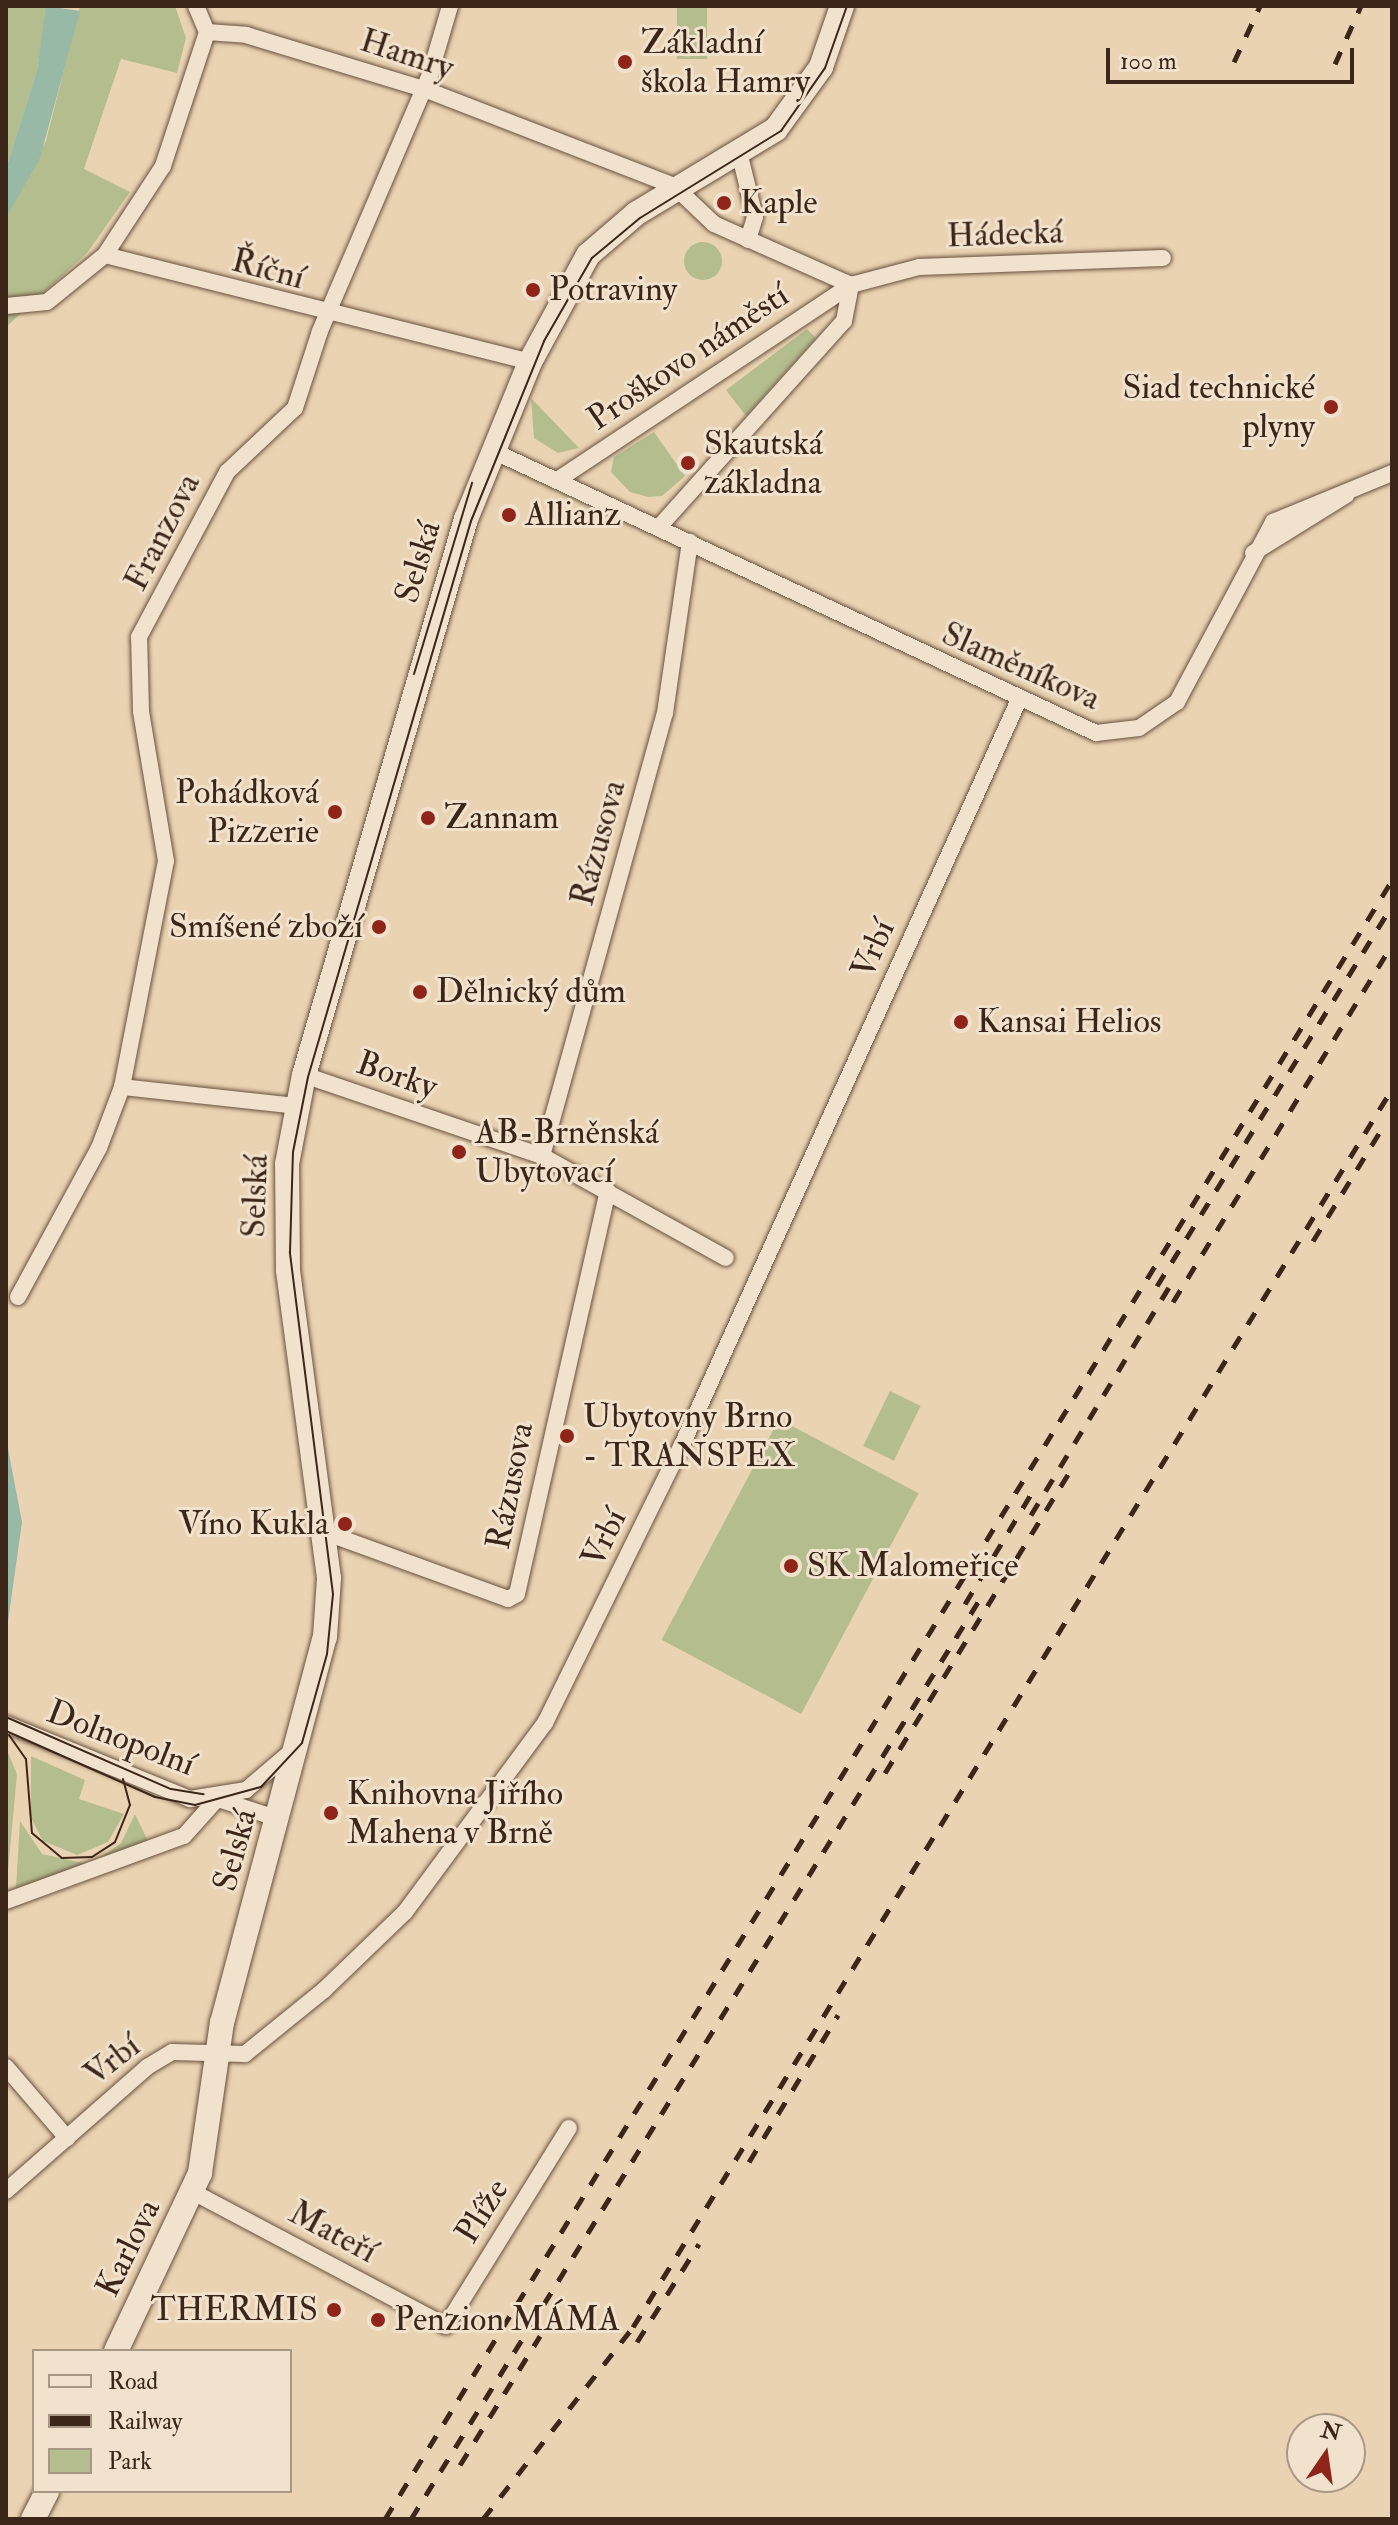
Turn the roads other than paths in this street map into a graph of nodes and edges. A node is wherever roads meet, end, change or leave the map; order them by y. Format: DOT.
graph roads {
  1 [pos="196,6"];
  2 [pos="450,6"];
  3 [pos="842,6"];
  4 [pos="207,32"];
  5 [pos="424,89"];
  6 [pos="740,156"];
  7 [pos="680,189"];
  8 [pos="748,240"];
  9 [pos="105,255"];
  10 [pos="1163,258"];
  11 [pos="851,285"];
  12 [pos="6,306"];
  13 [pos="327,316"];
  14 [pos="530,362"];
  15 [pos="491,450"];
  16 [pos="1392,473"];
  17 [pos="559,479"];
  18 [pos="659,527"];
  19 [pos="690,542"];
  20 [pos="1018,702"];
  21 [pos="304,1075"];
  22 [pos="122,1087"];
  23 [pos="286,1104"];
  24 [pos="542,1156"];
  25 [pos="608,1191"];
  26 [pos="726,1258"];
  27 [pos="18,1297"];
  28 [pos="324,1532"];
  29 [pos="6,1724"];
  30 [pos="299,1739"];
  31 [pos="217,1799"];
  32 [pos="279,1819"];
  33 [pos="6,1901"];
  34 [pos="217,2055"];
  35 [pos="6,2067"];
  36 [pos="569,2128"];
  37 [pos="67,2138"];
  38 [pos="196,2183"];
  39 [pos="6,2191"];
  40 [pos="446,2326"];
  41 [pos="117,2349"];
  42 [pos="46,2493"];
  43 [pos="33,2519"];
  1 -- 4 [label="street"];
  2 -- 5 [label="street, Franzova"];
  3 -- 6 [label="main road"];
  4 -- 5 [label="street, Hamry"];
  4 -- 9 [label="street"];
  5 -- 7 [label="street, Hamry"];
  5 -- 13 [label="street, Franzova"];
  6 -- 7 [label="main road"];
  6 -- 8 [label="street, Proškovo náměstí"];
  7 -- 8 [label="street, Proškovo náměstí"];
  7 -- 14 [label="main road, Selská"];
  8 -- 11 [label="street, Proškovo náměstí"];
  9 -- 12 [label="street"];
  9 -- 13 [label="street, Říční"];
  10 -- 11 [label="street, Hádecká"];
  11 -- 17 [label="street, Proškovo náměstí"];
  11 -- 18 [label="street, Proškovo náměstí"];
  13 -- 14 [label="street, Říční"];
  13 -- 22 [label="street, Franzova"];
  14 -- 15 [label="main road, Selská"];
  15 -- 17 [label="street"];
  15 -- 21 [label="main road, Selská"];
  16 -- 20 [label="street, Slaměníkova"];
  17 -- 18 [label="street"];
  18 -- 19 [label="street"];
  19 -- 20 [label="street, Slaměníkova"];
  19 -- 24 [label="street, Rázusova"];
  20 -- 34 [label="street, Vrbí"];
  21 -- 23 [label="main road, Selská"];
  21 -- 24 [label="street, Borky"];
  22 -- 23 [label="street"];
  22 -- 27 [label="street, Franzova"];
  23 -- 28 [label="main road, Selská"];
  24 -- 25 [label="street, Borky"];
  25 -- 26 [label="street, Borky"];
  25 -- 28 [label="street, Rázusova"];
  28 -- 30 [label="main road, Selská"];
  29 -- 31 [label="street, Dolnopolní"];
  30 -- 31 [label="street, Dolnopolní"];
  30 -- 32 [label="main road, Selská"];
  31 -- 32 [label="street, Dolnopolní"];
  31 -- 33 [label="street, Dolnopolní"];
  32 -- 34 [label="main road, Selská"];
  34 -- 37 [label="street, Vrbí"];
  34 -- 38 [label="main road, Selská"];
  35 -- 37 [label="street"];
  36 -- 40 [label="street, Plíže"];
  37 -- 39 [label="street, Vrbí"];
  38 -- 40 [label="street, Mateří"];
  38 -- 41 [label="main road, Karlova"];
  42 -- 43 [label="main road"];
}
